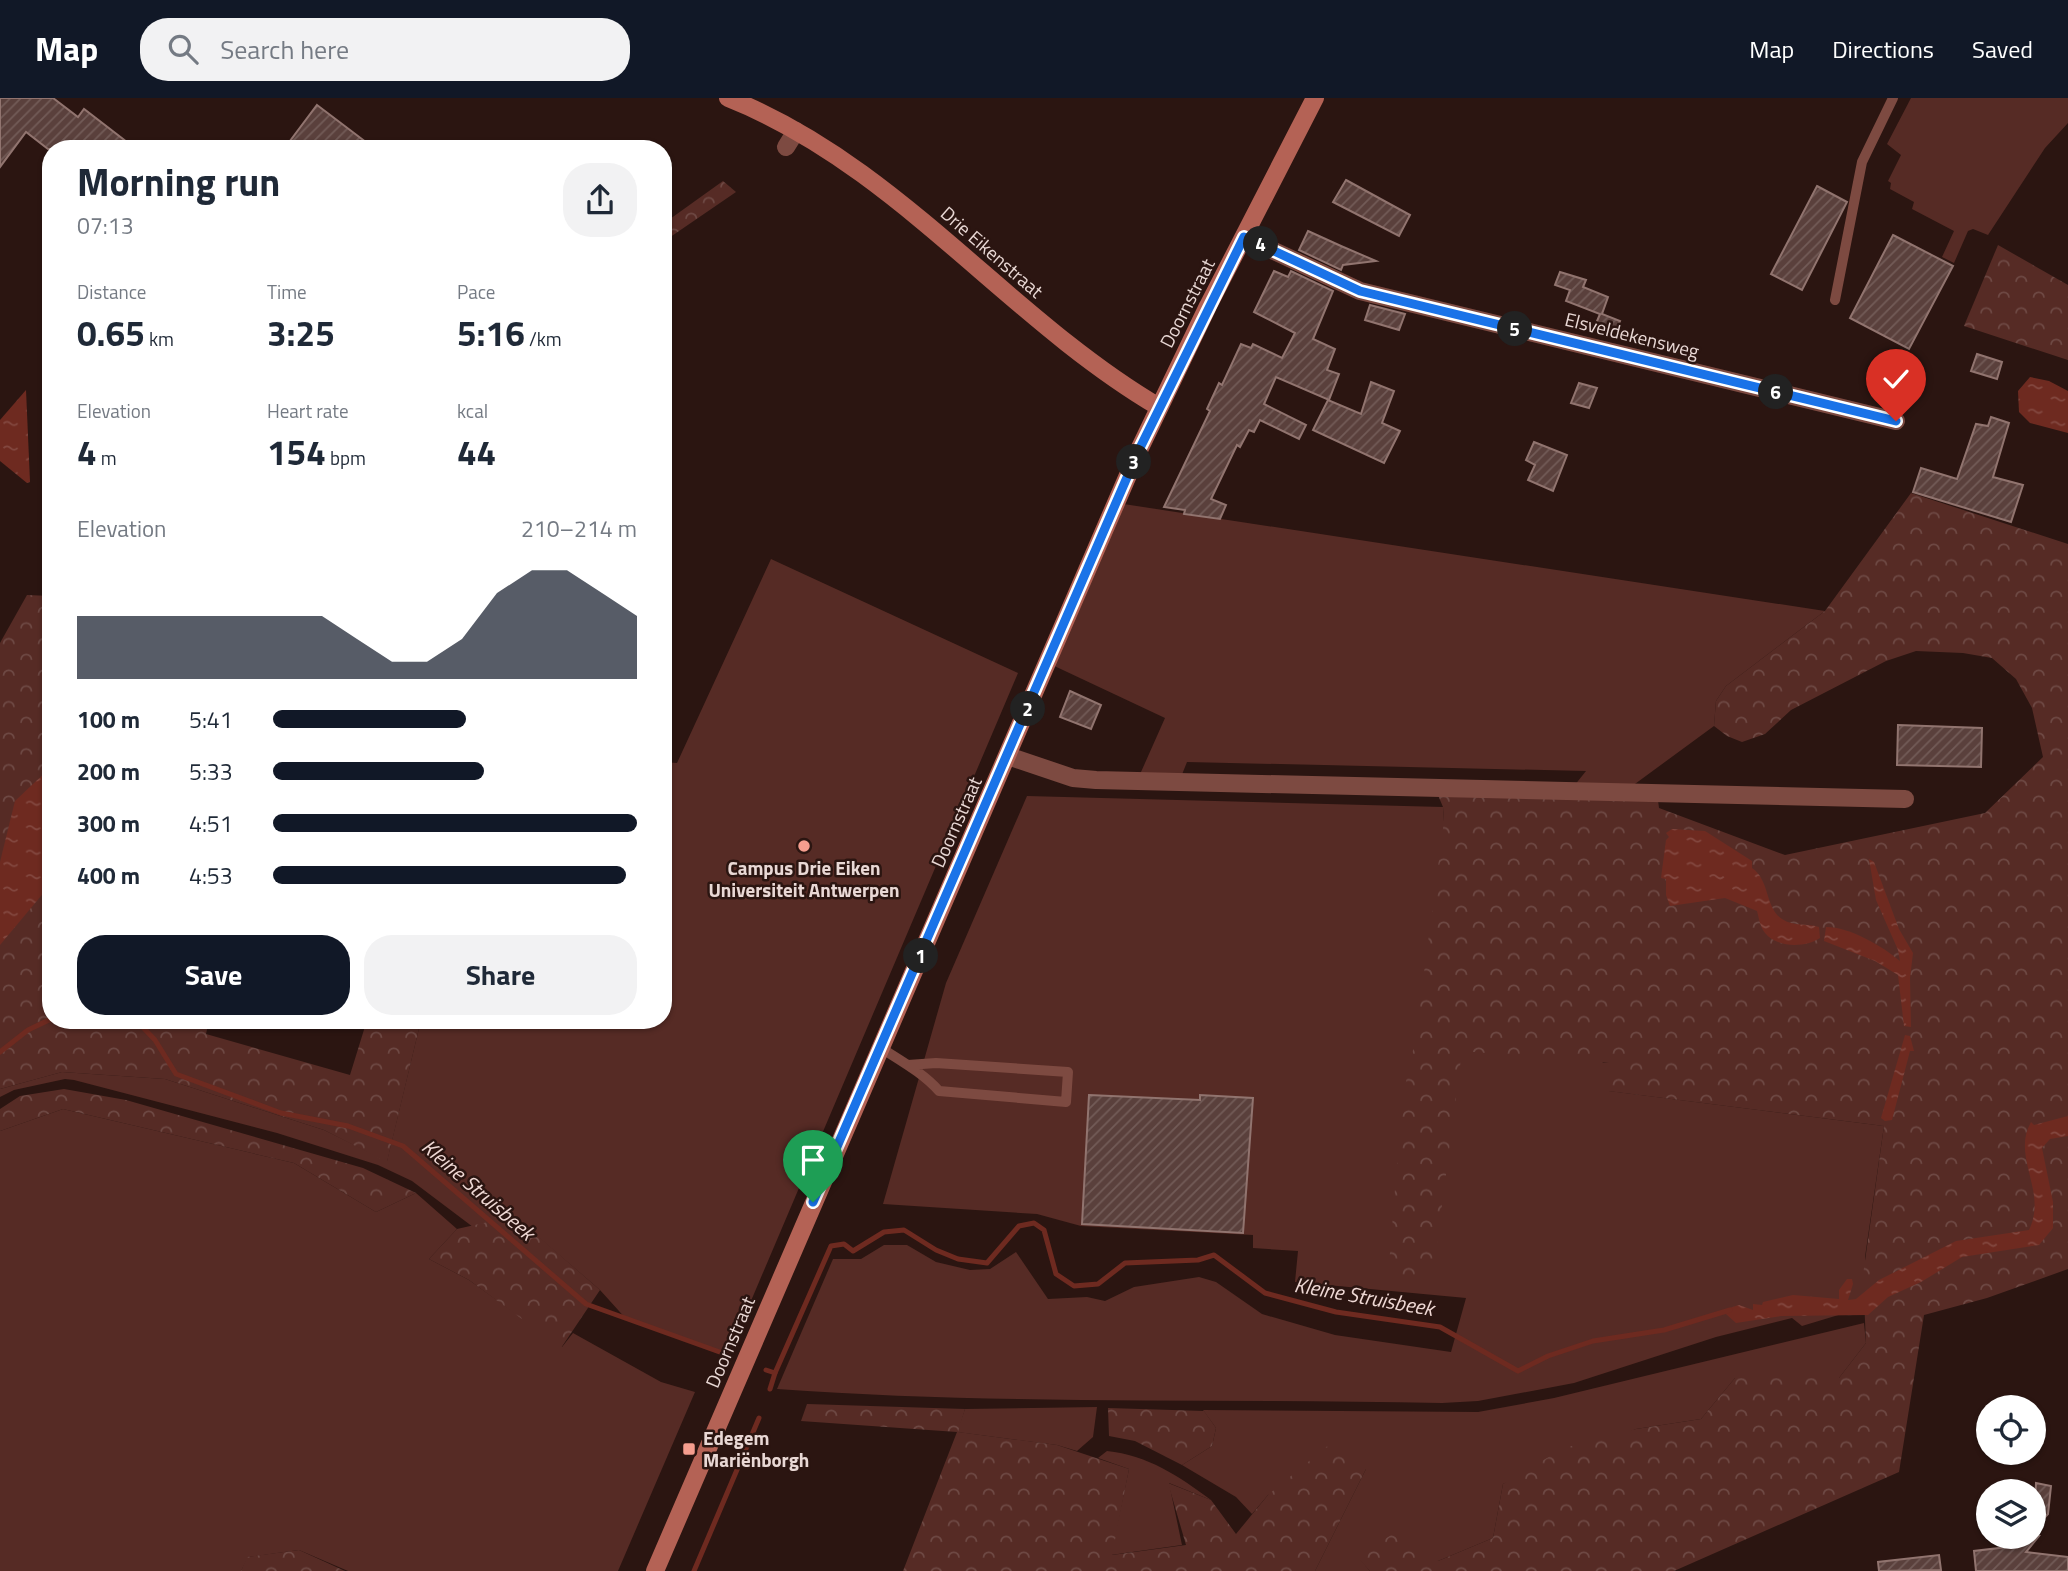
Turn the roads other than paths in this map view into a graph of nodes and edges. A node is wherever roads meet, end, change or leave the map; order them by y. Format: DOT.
graph roads {
  1 [pos="728,98"];
  2 [pos="1315,98"];
  3 [pos="1893,98"];
  4 [pos="796,131"];
  5 [pos="786,147"];
  6 [pos="1244,237"];
  7 [pos="1835,300"];
  8 [pos="1159,407"];
  9 [pos="1896,421"];
  10 [pos="1008,756"];
  11 [pos="1905,799"];
  12 [pos="881,1048"];
  13 [pos="908,1066"];
  14 [pos="655,1571"];
  1 -- 4 [label="street, Drie Eikenstraat"];
  2 -- 6 [label="street, Doornstraat"];
  3 -- 7 [label="lane"];
  4 -- 5 [label="street"];
  4 -- 8 [label="street, Drie Eikenstraat"];
  6 -- 8 [label="street, Doornstraat"];
  6 -- 9 [label="street, Elsveldekensweg"];
  8 -- 10 [label="street, Doornstraat"];
  10 -- 11 [label="street"];
  10 -- 12 [label="street, Doornstraat"];
  12 -- 13 [label="lane"];
  12 -- 14 [label="street, Doornstraat"];
  13 -- 13 [label="lane"];
}
